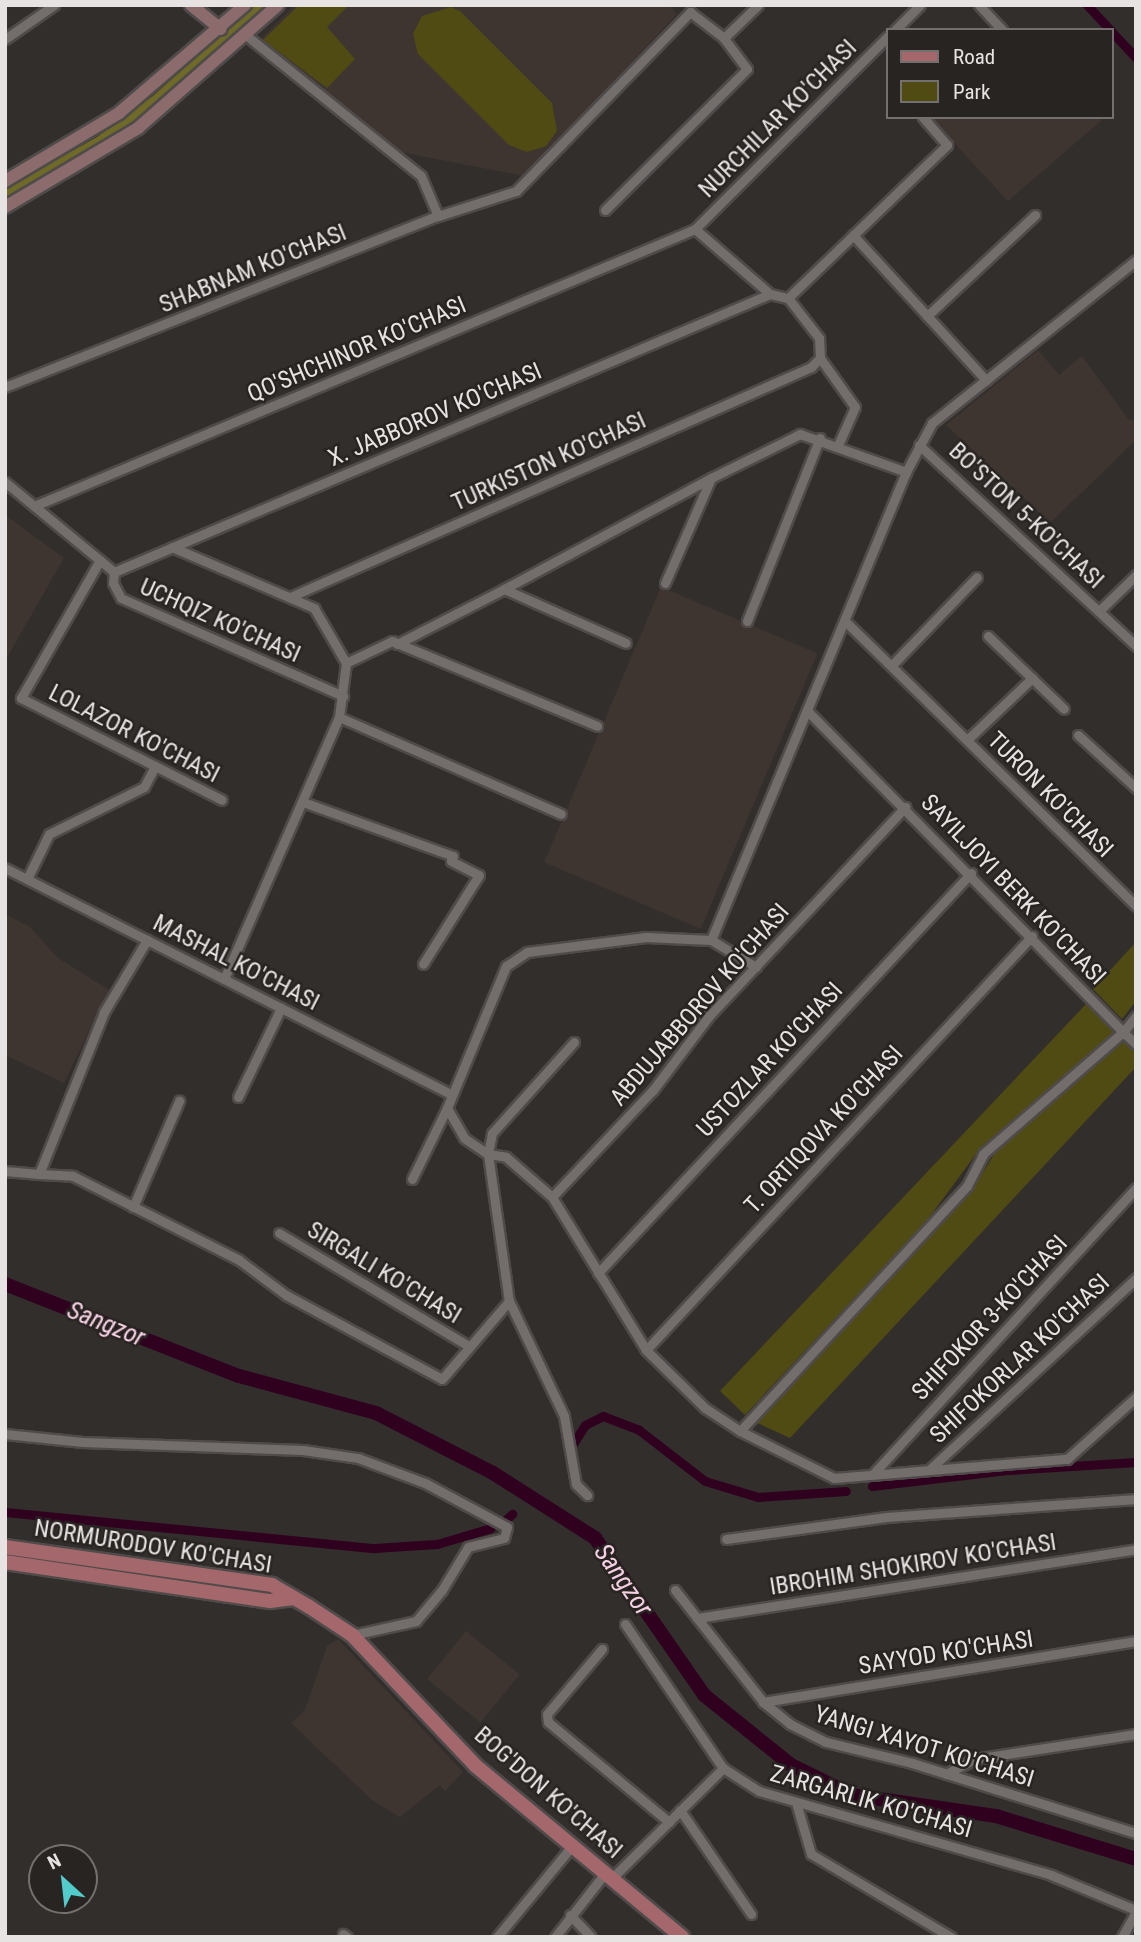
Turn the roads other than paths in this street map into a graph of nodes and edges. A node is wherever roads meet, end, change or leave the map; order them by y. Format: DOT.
graph roads {
  1 [pos="54,5"];
  2 [pos="191,5"];
  3 [pos="245,5"];
  4 [pos="278,5"];
  5 [pos="758,5"];
  6 [pos="920,5"];
  7 [pos="979,5"];
  8 [pos="897,28"];
  9 [pos="1000,28"];
  10 [pos="221,29"];
  11 [pos="247,36"];
  12 [pos="724,38"];
  13 [pos="886,38"];
  14 [pos="5,39"];
  15 [pos="925,119"];
  16 [pos="5,181"];
  17 [pos="5,207"];
  18 [pos="605,210"];
  19 [pos="1035,215"];
  20 [pos="438,216"];
  21 [pos="695,229"];
  22 [pos="853,235"];
  23 [pos="1136,260"];
  24 [pos="770,294"];
  25 [pos="788,298"];
  26 [pos="927,317"];
  27 [pos="820,358"];
  28 [pos="986,380"];
  29 [pos="5,387"];
  30 [pos="820,438"];
  31 [pos="919,445"];
  32 [pos="838,446"];
  33 [pos="906,472"];
  34 [pos="711,478"];
  35 [pos="5,482"];
  36 [pos="34,506"];
  37 [pos="172,547"];
  38 [pos="100,560"];
  39 [pos="114,572"];
  40 [pos="1136,575"];
  41 [pos="977,576"];
  42 [pos="665,583"];
  43 [pos="504,589"];
  44 [pos="290,597"];
  45 [pos="1099,611"];
  46 [pos="747,621"];
  47 [pos="845,621"];
  48 [pos="988,636"];
  49 [pos="625,643"];
  50 [pos="397,644"];
  51 [pos="1136,646"];
  52 [pos="346,663"];
  53 [pos="892,665"];
  54 [pos="1032,678"];
  55 [pos="343,696"];
  56 [pos="1065,709"];
  57 [pos="808,711"];
  58 [pos="339,717"];
  59 [pos="597,726"];
  60 [pos="1077,735"];
  61 [pos="968,740"];
  62 [pos="154,768"];
  63 [pos="1136,788"];
  64 [pos="222,800"];
  65 [pos="303,803"];
  66 [pos="905,807"];
  67 [pos="561,814"];
  68 [pos="5,867"];
  69 [pos="971,873"];
  70 [pos="27,879"];
  71 [pos="1136,906"];
  72 [pos="1032,936"];
  73 [pos="147,940"];
  74 [pos="711,940"];
  75 [pos="423,964"];
  76 [pos="756,967"];
  77 [pos="224,979"];
  78 [pos="282,1008"];
  79 [pos="1136,1016"];
  80 [pos="1123,1032"];
  81 [pos="574,1042"];
  82 [pos="1136,1044"];
  83 [pos="449,1093"];
  84 [pos="238,1097"];
  85 [pos="179,1101"];
  86 [pos="447,1108"];
  87 [pos="488,1154"];
  88 [pos="5,1171"];
  89 [pos="39,1174"];
  90 [pos="412,1179"];
  91 [pos="1136,1188"];
  92 [pos="552,1198"];
  93 [pos="133,1207"];
  94 [pos="279,1233"];
  95 [pos="598,1273"];
  96 [pos="1136,1278"];
  97 [pos="509,1301"];
  98 [pos="470,1347"];
  99 [pos="646,1350"];
  100 [pos="1136,1397"];
  101 [pos="740,1431"];
  102 [pos="5,1434"];
  103 [pos="930,1469"];
  104 [pos="873,1474"];
  105 [pos="587,1495"];
  106 [pos="1136,1499"];
  107 [pos="726,1539"];
  108 [pos="5,1547"];
  109 [pos="1136,1549"];
  110 [pos="5,1562"];
  111 [pos="675,1590"];
  112 [pos="294,1598"];
  113 [pos="697,1618"];
  114 [pos="625,1624"];
  115 [pos="352,1634"];
  116 [pos="1136,1641"];
  117 [pos="602,1649"];
  118 [pos="763,1702"];
  119 [pos="1136,1734"];
  120 [pos="723,1768"];
  121 [pos="946,1774"];
  122 [pos="797,1806"];
  123 [pos="680,1811"];
  124 [pos="669,1822"];
  125 [pos="1136,1833"];
  126 [pos="572,1846"];
  127 [pos="608,1876"];
  128 [pos="1136,1911"];
  129 [pos="751,1914"];
  130 [pos="570,1915"];
  131 [pos="1132,1926"];
  132 [pos="497,1937"];
  133 [pos="555,1937"];
  134 [pos="591,1937"];
  135 [pos="682,1937"];
  136 [pos="951,1937"];
  137 [pos="1122,1937"];
  1 -- 14 [label="street"];
  2 -- 10 [label="main road"];
  3 -- 10 [label="main road"];
  4 -- 11 [label="main road"];
  5 -- 12 [label="street"];
  6 -- 8 [label="street"];
  7 -- 9 [label="street"];
  10 -- 16 [label="main road"];
  11 -- 17 [label="main road"];
  11 -- 20 [label="street"];
  12 -- 18 [label="street"];
  12 -- 20 [label="street, SHABNAM KO'CHASI"];
  13 -- 21 [label="street, NURCHILAR KO'CHASI"];
  15 -- 22 [label="street"];
  19 -- 26 [label="street"];
  20 -- 29 [label="street, SHABNAM KO'CHASI"];
  21 -- 24 [label="street"];
  21 -- 36 [label="street, QO'SHCHINOR KO'CHASI"];
  22 -- 25 [label="street"];
  22 -- 26 [label="street"];
  23 -- 28 [label="street"];
  24 -- 25 [label="street"];
  24 -- 37 [label="street, X. JABBOROV KO'CHASI"];
  25 -- 27 [label="street"];
  26 -- 28 [label="street"];
  27 -- 32 [label="street"];
  27 -- 44 [label="street, TURKISTON KO'CHASI"];
  28 -- 31 [label="street"];
  30 -- 32 [label="street"];
  30 -- 34 [label="street"];
  30 -- 46 [label="street"];
  31 -- 33 [label="street"];
  31 -- 45 [label="street, BO'STON 5-KO'CHASI"];
  32 -- 33 [label="street"];
  33 -- 47 [label="street"];
  34 -- 42 [label="street"];
  34 -- 43 [label="street"];
  35 -- 36 [label="street, UCHQIZ KO'CHASI"];
  36 -- 38 [label="street, UCHQIZ KO'CHASI"];
  37 -- 39 [label="street, X. JABBOROV KO'CHASI"];
  37 -- 44 [label="street"];
  38 -- 39 [label="street, UCHQIZ KO'CHASI"];
  38 -- 62 [label="street, LOLAZOR KO'CHASI"];
  39 -- 55 [label="street, UCHQIZ KO'CHASI"];
  40 -- 45 [label="street"];
  41 -- 53 [label="street"];
  43 -- 49 [label="street"];
  43 -- 50 [label="street"];
  44 -- 52 [label="street"];
  45 -- 51 [label="street, BO'STON 5-KO'CHASI"];
  47 -- 53 [label="street, TURON KO'CHASI"];
  47 -- 57 [label="street"];
  48 -- 54 [label="street"];
  50 -- 52 [label="street"];
  50 -- 59 [label="street"];
  52 -- 55 [label="street"];
  53 -- 61 [label="street, TURON KO'CHASI"];
  54 -- 56 [label="street"];
  54 -- 61 [label="street, TURON KO'CHASI"];
  55 -- 58 [label="street"];
  57 -- 66 [label="street, SAYILJOYI BERK KO'CHASI"];
  57 -- 74 [label="street"];
  58 -- 65 [label="street"];
  58 -- 67 [label="street"];
  60 -- 63 [label="street"];
  61 -- 71 [label="street, TURON KO'CHASI"];
  62 -- 64 [label="street, LOLAZOR KO'CHASI"];
  62 -- 70 [label="street"];
  65 -- 75 [label="street"];
  65 -- 77 [label="street"];
  66 -- 69 [label="street, SAYILJOYI BERK KO'CHASI"];
  66 -- 76 [label="street, ABDUJABBOROV KO'CHASI"];
  68 -- 70 [label="street, MASHAL KO'CHASI"];
  69 -- 72 [label="street, SAYILJOYI BERK KO'CHASI"];
  69 -- 95 [label="street, USTOZLAR KO'CHASI"];
  70 -- 73 [label="street, MASHAL KO'CHASI"];
  72 -- 80 [label="street, SAYILJOYI BERK KO'CHASI"];
  72 -- 99 [label="street, T. ORTIQOVA KO'CHASI"];
  73 -- 77 [label="street, MASHAL KO'CHASI"];
  73 -- 89 [label="street"];
  74 -- 76 [label="street"];
  74 -- 83 [label="street"];
  76 -- 92 [label="street, ABDUJABBOROV KO'CHASI"];
  77 -- 78 [label="street, MASHAL KO'CHASI"];
  78 -- 83 [label="street, MASHAL KO'CHASI"];
  78 -- 84 [label="street"];
  79 -- 80 [label="street"];
  80 -- 82 [label="street, SAYILJOYI BERK KO'CHASI"];
  80 -- 101 [label="street"];
  81 -- 87 [label="street"];
  83 -- 86 [label="street"];
  85 -- 93 [label="street"];
  86 -- 87 [label="street"];
  86 -- 90 [label="street"];
  87 -- 92 [label="street"];
  87 -- 97 [label="street"];
  88 -- 89 [label="street"];
  89 -- 93 [label="street"];
  91 -- 104 [label="street, SHIFOKOR 3-KO'CHASI"];
  92 -- 95 [label="street"];
  93 -- 98 [label="street"];
  94 -- 98 [label="street, SIRGALI KO'CHASI"];
  95 -- 99 [label="street"];
  96 -- 103 [label="street, SHIFOKORLAR KO'CHASI"];
  97 -- 98 [label="street"];
  97 -- 105 [label="street"];
  99 -- 101 [label="street"];
  100 -- 103 [label="street"];
  101 -- 104 [label="street"];
  102 -- 115 [label="street"];
  103 -- 104 [label="street"];
  106 -- 107 [label="street, IBROHIM SHOKIROV KO'CHASI"];
  108 -- 112 [label="main road, NORMURODOV KO'CHASI"];
  109 -- 113 [label="street, IBROHIM SHOKIROV KO'CHASI"];
  110 -- 112 [label="main road, NORMURODOV KO'CHASI"];
  111 -- 113 [label="street, YANGI XAYOT KO'CHASI"];
  112 -- 115 [label="main road, BOG'DON KO'CHASI"];
  113 -- 118 [label="street, YANGI XAYOT KO'CHASI"];
  114 -- 120 [label="street, ZARGARLIK KO'CHASI"];
  115 -- 126 [label="main road, BOG'DON KO'CHASI"];
  116 -- 118 [label="street, SAYYOD KO'CHASI"];
  117 -- 124 [label="street"];
  118 -- 121 [label="street, YANGI XAYOT KO'CHASI"];
  119 -- 121 [label="street"];
  120 -- 122 [label="street, ZARGARLIK KO'CHASI"];
  120 -- 123 [label="street"];
  121 -- 125 [label="street, YANGI XAYOT KO'CHASI"];
  122 -- 128 [label="street, ZARGARLIK KO'CHASI"];
  122 -- 136 [label="street"];
  123 -- 124 [label="street"];
  123 -- 129 [label="street"];
  124 -- 127 [label="street"];
  126 -- 127 [label="main road, BOG'DON KO'CHASI"];
  126 -- 132 [label="street"];
  127 -- 130 [label="street"];
  127 -- 135 [label="main road, BOG'DON KO'CHASI"];
  128 -- 131 [label="street"];
  130 -- 133 [label="street"];
  130 -- 134 [label="street"];
  131 -- 137 [label="street"];
}
